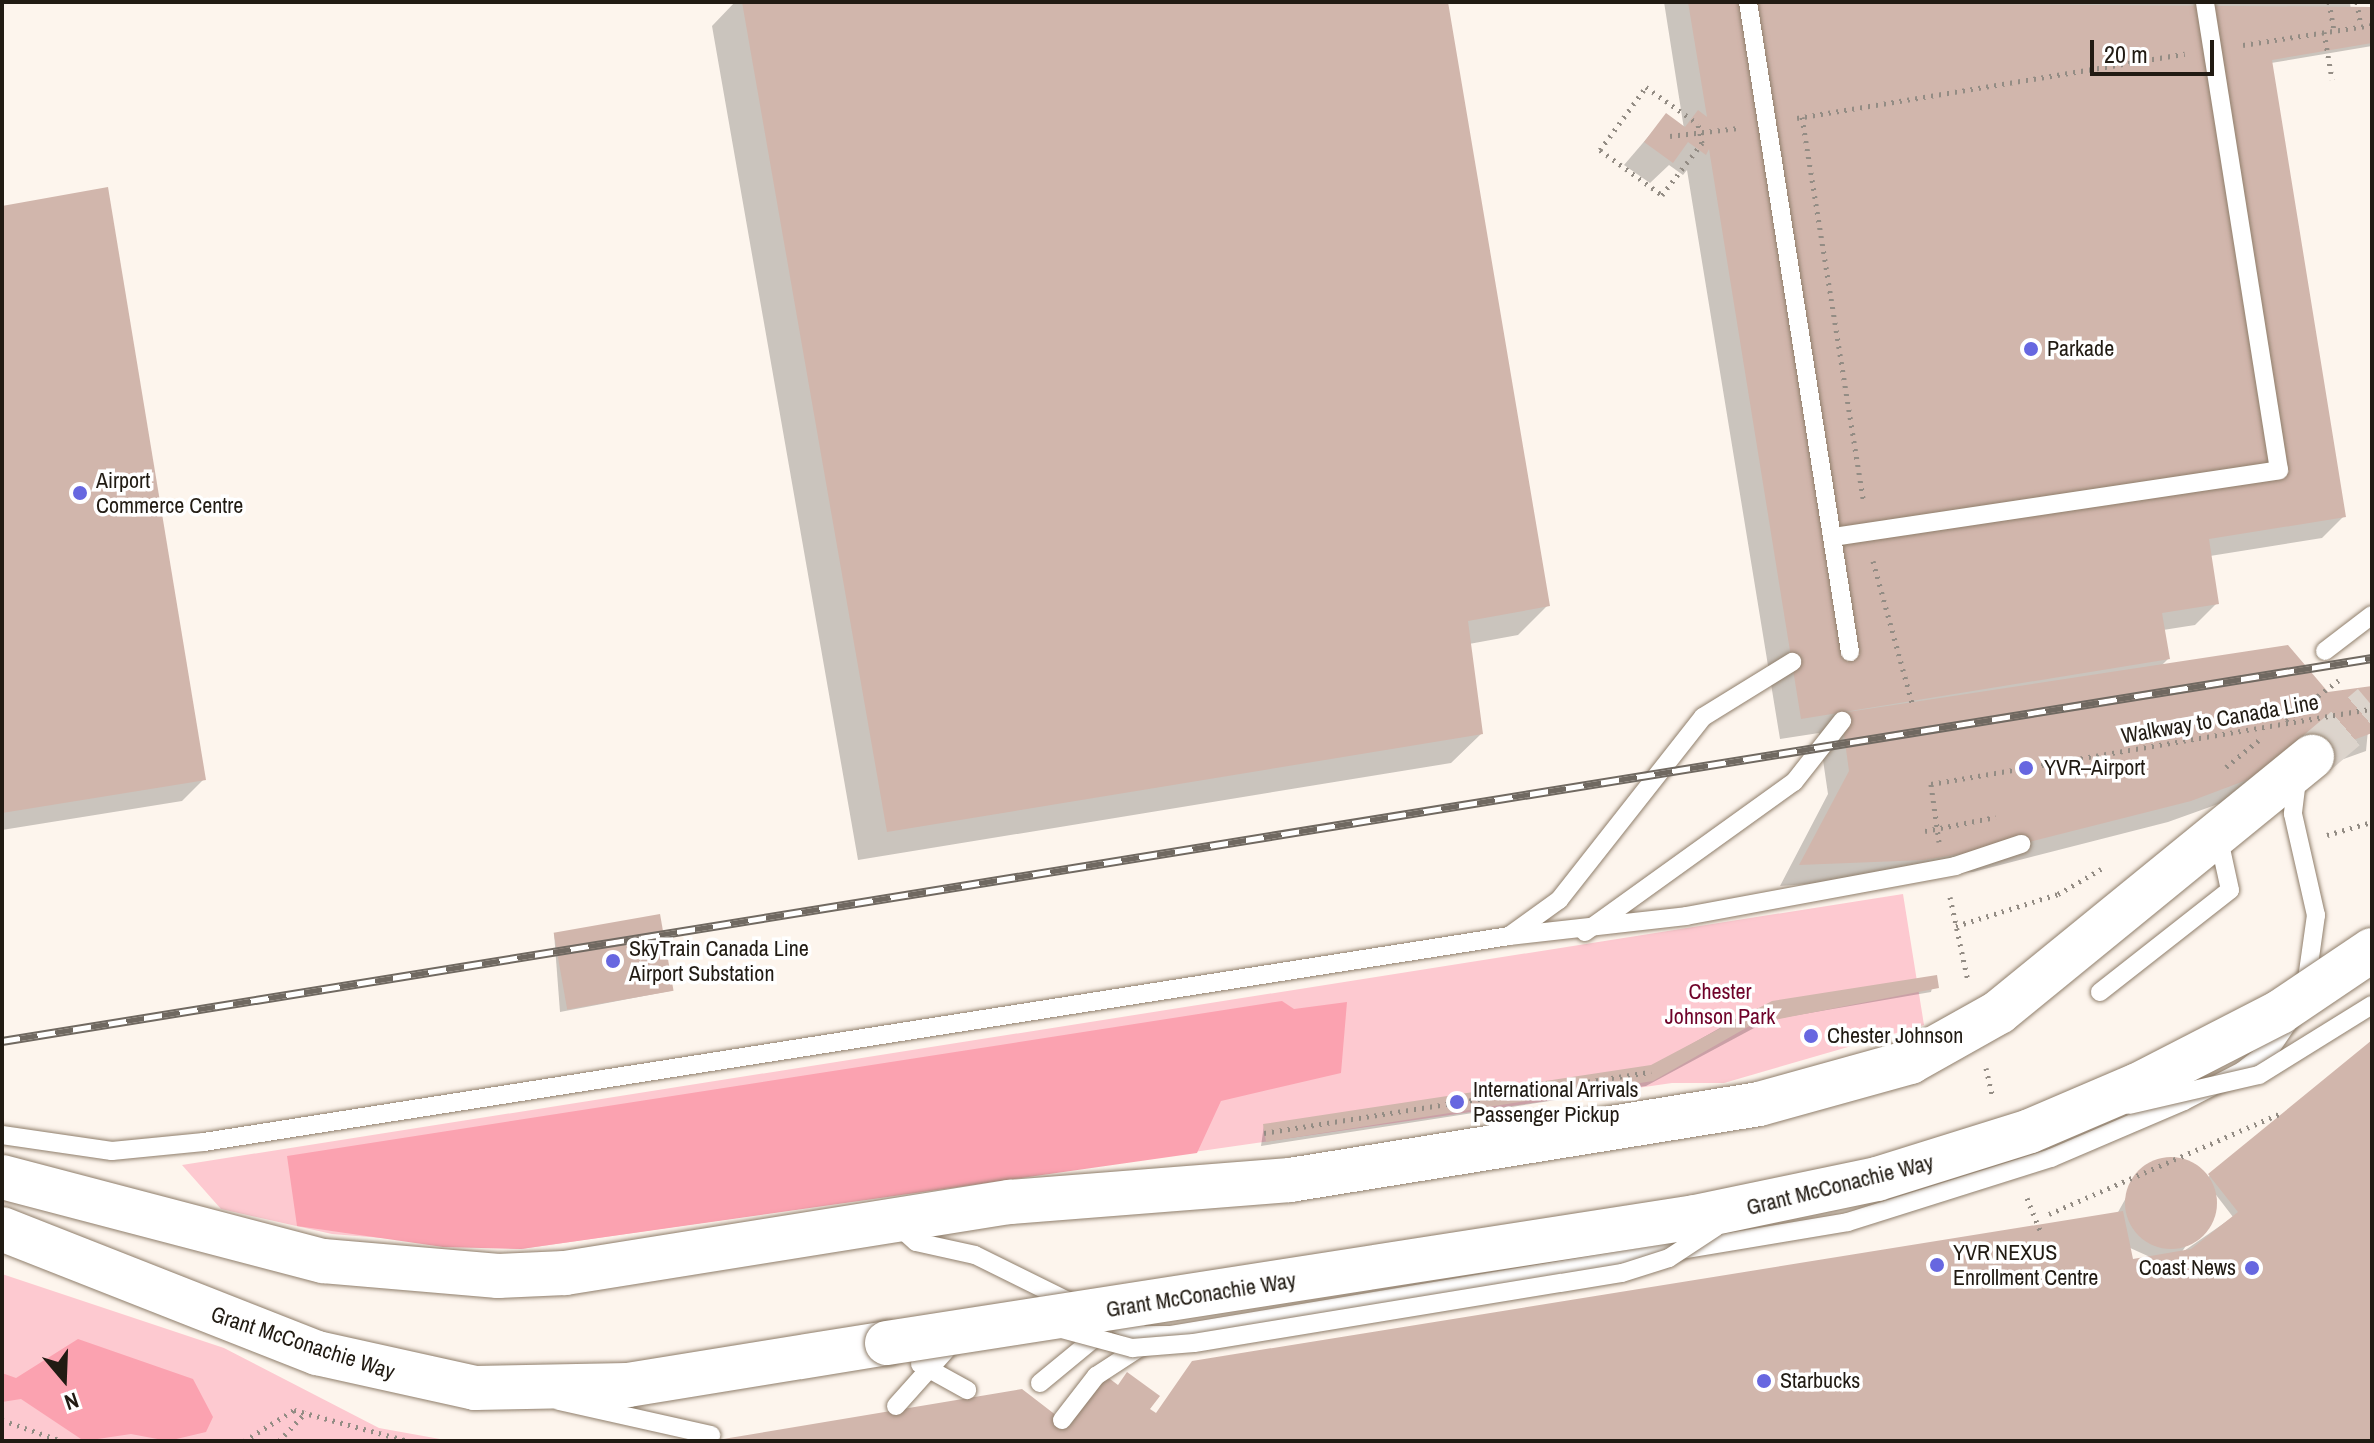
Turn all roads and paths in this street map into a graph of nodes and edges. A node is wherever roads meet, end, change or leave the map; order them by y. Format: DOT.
graph roads {
  1 [pos="1748,2"];
  2 [pos="2205,2"];
  3 [pos="2329,2"];
  4 [pos="2357,2"];
  5 [pos="2360,20"];
  6 [pos="2372,25"];
  7 [pos="2334,31"];
  8 [pos="2324,32"];
  9 [pos="2212,50"];
  10 [pos="2332,79"];
  11 [pos="1802,117"];
  12 [pos="1767,123"];
  13 [pos="1670,136"];
  14 [pos="1600,150"];
  15 [pos="1868,532"];
  16 [pos="1833,537"];
  17 [pos="2372,615"];
  18 [pos="2325,651"];
  19 [pos="1850,652"];
  20 [pos="1792,662"];
  21 [pos="1912,703"];
  22 [pos="2372,709"];
  23 [pos="1842,721"];
  24 [pos="2312,757"];
  25 [pos="2372,822"];
  26 [pos="2218,835"];
  27 [pos="2326,835"];
  28 [pos="1939,842"];
  29 [pos="2021,844"];
  30 [pos="2110,864"];
  31 [pos="1948,890"];
  32 [pos="1956,926"];
  33 [pos="1585,932"];
  34 [pos="1509,936"];
  35 [pos="2372,950"];
  36 [pos="2100,992"];
  37 [pos="1970,995"];
  38 [pos="2372,1005"];
  39 [pos="1983,1053"];
  40 [pos="1651,1072"];
  41 [pos="2281,1113"];
  42 [pos="2013,1122"];
  43 [pos="1264,1133"];
  44 [pos="2,1135"];
  45 [pos="2,1177"];
  46 [pos="1762,1205"];
  47 [pos="2049,1214"];
  48 [pos="893,1221"];
  49 [pos="2,1229"];
  50 [pos="1134,1306"];
  51 [pos="1024,1322"];
  52 [pos="963,1331"];
  53 [pos="1171,1335"];
  54 [pos="887,1343"];
  55 [pos="928,1369"];
  56 [pos="1040,1383"];
  57 [pos="526,1390"];
  58 [pos="967,1390"];
  59 [pos="896,1406"];
  60 [pos="307,1411"];
  61 [pos="2,1420"];
  62 [pos="1062,1420"];
  63 [pos="282,1430"];
  64 [pos="711,1435"];
  65 [pos="62,1441"];
  66 [pos="244,1441"];
  67 [pos="273,1441"];
  68 [pos="279,1441"];
  69 [pos="408,1441"];
  1 -- 12 [label="lane"];
  2 -- 9 [label="lane"];
  3 -- 7 [label="path"];
  4 -- 5 [label="path"];
  6 -- 7 [label="path"];
  7 -- 8 [label="path"];
  8 -- 9 [label="path"];
  8 -- 10 [label="path"];
  9 -- 11 [label="path"];
  9 -- 15 [label="lane"];
  11 -- 12 [label="path"];
  11 -- 15 [label="path"];
  12 -- 13 [label="path"];
  12 -- 16 [label="lane"];
  14 -- 14 [label="path, bridge"];
  15 -- 16 [label="lane"];
  15 -- 21 [label="path"];
  16 -- 19 [label="lane"];
  17 -- 18 [label="lane"];
  20 -- 34 [label="lane"];
  22 -- 28 [label="path, Walkway to Canada Line, bridge"];
  23 -- 33 [label="lane"];
  24 -- 26 [label="main road"];
  24 -- 53 [label="lane"];
  25 -- 27 [label="path"];
  26 -- 36 [label="lane"];
  26 -- 48 [label="main road"];
  29 -- 33 [label="lane"];
  30 -- 32 [label="path"];
  31 -- 32 [label="path"];
  32 -- 37 [label="path"];
  33 -- 34 [label="lane"];
  34 -- 44 [label="lane"];
  35 -- 42 [label="main road, Grant McConachie Way, bridge"];
  38 -- 42 [label="lane, bridge"];
  39 -- 42 [label="path"];
  40 -- 43 [label="path"];
  41 -- 47 [label="path"];
  42 -- 46 [label="main road, Grant McConachie Way, bridge"];
  45 -- 48 [label="main road"];
  46 -- 50 [label="main road, Grant McConachie Way, bridge"];
  46 -- 51 [label="lane, bridge"];
  48 -- 53 [label="lane"];
  49 -- 57 [label="main road, Grant McConachie Way"];
  50 -- 51 [label="main road, Grant McConachie Way, bridge"];
  50 -- 56 [label="lane"];
  51 -- 52 [label="main road, Grant McConachie Way, bridge"];
  52 -- 54 [label="main road, Grant McConachie Way, bridge"];
  52 -- 55 [label="lane"];
  53 -- 62 [label="lane"];
  54 -- 55 [label="lane"];
  54 -- 57 [label="main road, Grant McConachie Way"];
  55 -- 58 [label="lane"];
  55 -- 59 [label="lane"];
  57 -- 64 [label="lane"];
  60 -- 63 [label="path"];
  60 -- 66 [label="path"];
  60 -- 69 [label="path"];
  61 -- 65 [label="path"];
  63 -- 67 [label="path"];
  63 -- 68 [label="path"];
}
